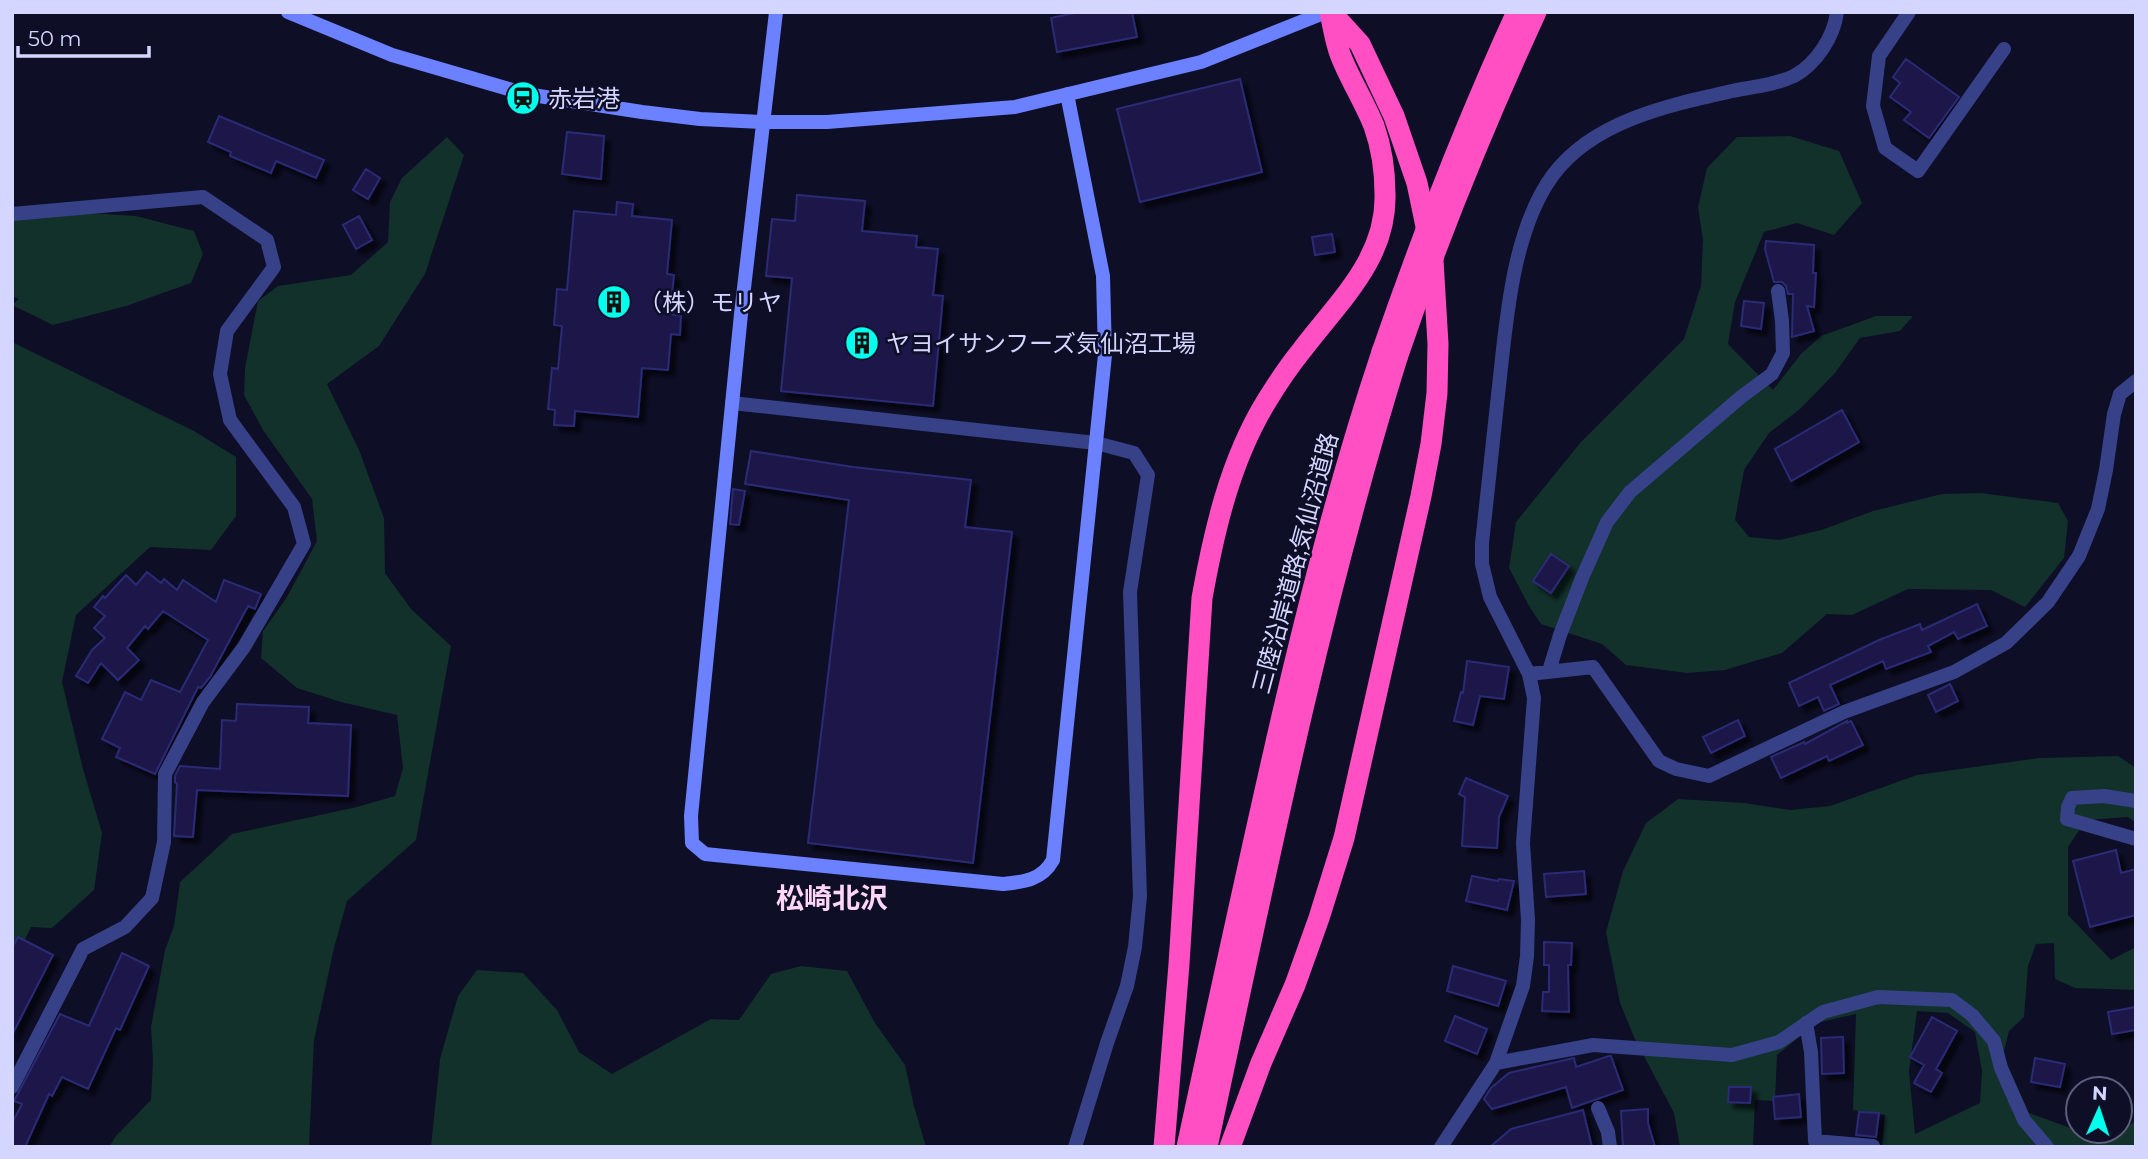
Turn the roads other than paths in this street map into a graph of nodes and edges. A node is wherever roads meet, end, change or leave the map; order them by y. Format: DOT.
graph roads {
  1 [pos="288,12"];
  2 [pos="776,12"];
  3 [pos="1329,12"];
  4 [pos="1517,12"];
  5 [pos="1536,12"];
  6 [pos="1837,12"];
  7 [pos="1909,12"];
  8 [pos="2004,49"];
  9 [pos="1067,94"];
  10 [pos="762,122"];
  11 [pos="12,214"];
  12 [pos="1778,291"];
  13 [pos="1390,355"];
  14 [pos="2136,381"];
  15 [pos="732,403"];
  16 [pos="1096,443"];
  17 [pos="1549,671"];
  18 [pos="1529,674"];
  19 [pos="2136,801"];
  20 [pos="2136,839"];
  21 [pos="1806,1023"];
  22 [pos="1496,1063"];
  23 [pos="12,1087"];
  24 [pos="1598,1108"];
  25 [pos="1446,1145"];
  26 [pos="1873,1146"];
  27 [pos="1075,1147"];
  28 [pos="1164,1147"];
  29 [pos="1187,1147"];
  30 [pos="1207,1147"];
  31 [pos="1230,1147"];
  32 [pos="1610,1147"];
  33 [pos="2047,1147"];
  1 -- 10 [label="street"];
  2 -- 10 [label="street"];
  3 -- 9 [label="street"];
  3 -- 28 [label="highway"];
  3 -- 31 [label="highway"];
  4 -- 13 [label="highway, 三陸沿岸道路;気仙沼道路, bridge"];
  5 -- 13 [label="highway, 三陸沿岸道路;気仙沼道路, bridge"];
  6 -- 18 [label="street"];
  7 -- 8 [label="street"];
  9 -- 10 [label="street"];
  9 -- 16 [label="street"];
  10 -- 15 [label="street"];
  11 -- 23 [label="street"];
  12 -- 17 [label="street"];
  13 -- 29 [label="highway, 三陸沿岸道路;気仙沼道路"];
  13 -- 30 [label="highway, 三陸沿岸道路;気仙沼道路"];
  14 -- 17 [label="street"];
  15 -- 16 [label="street"];
  15 -- 16 [label="street"];
  16 -- 27 [label="street"];
  17 -- 18 [label="street"];
  18 -- 22 [label="street"];
  19 -- 20 [label="street"];
  21 -- 22 [label="street"];
  21 -- 26 [label="street"];
  21 -- 33 [label="street"];
  22 -- 25 [label="street"];
  24 -- 32 [label="street"];
}
